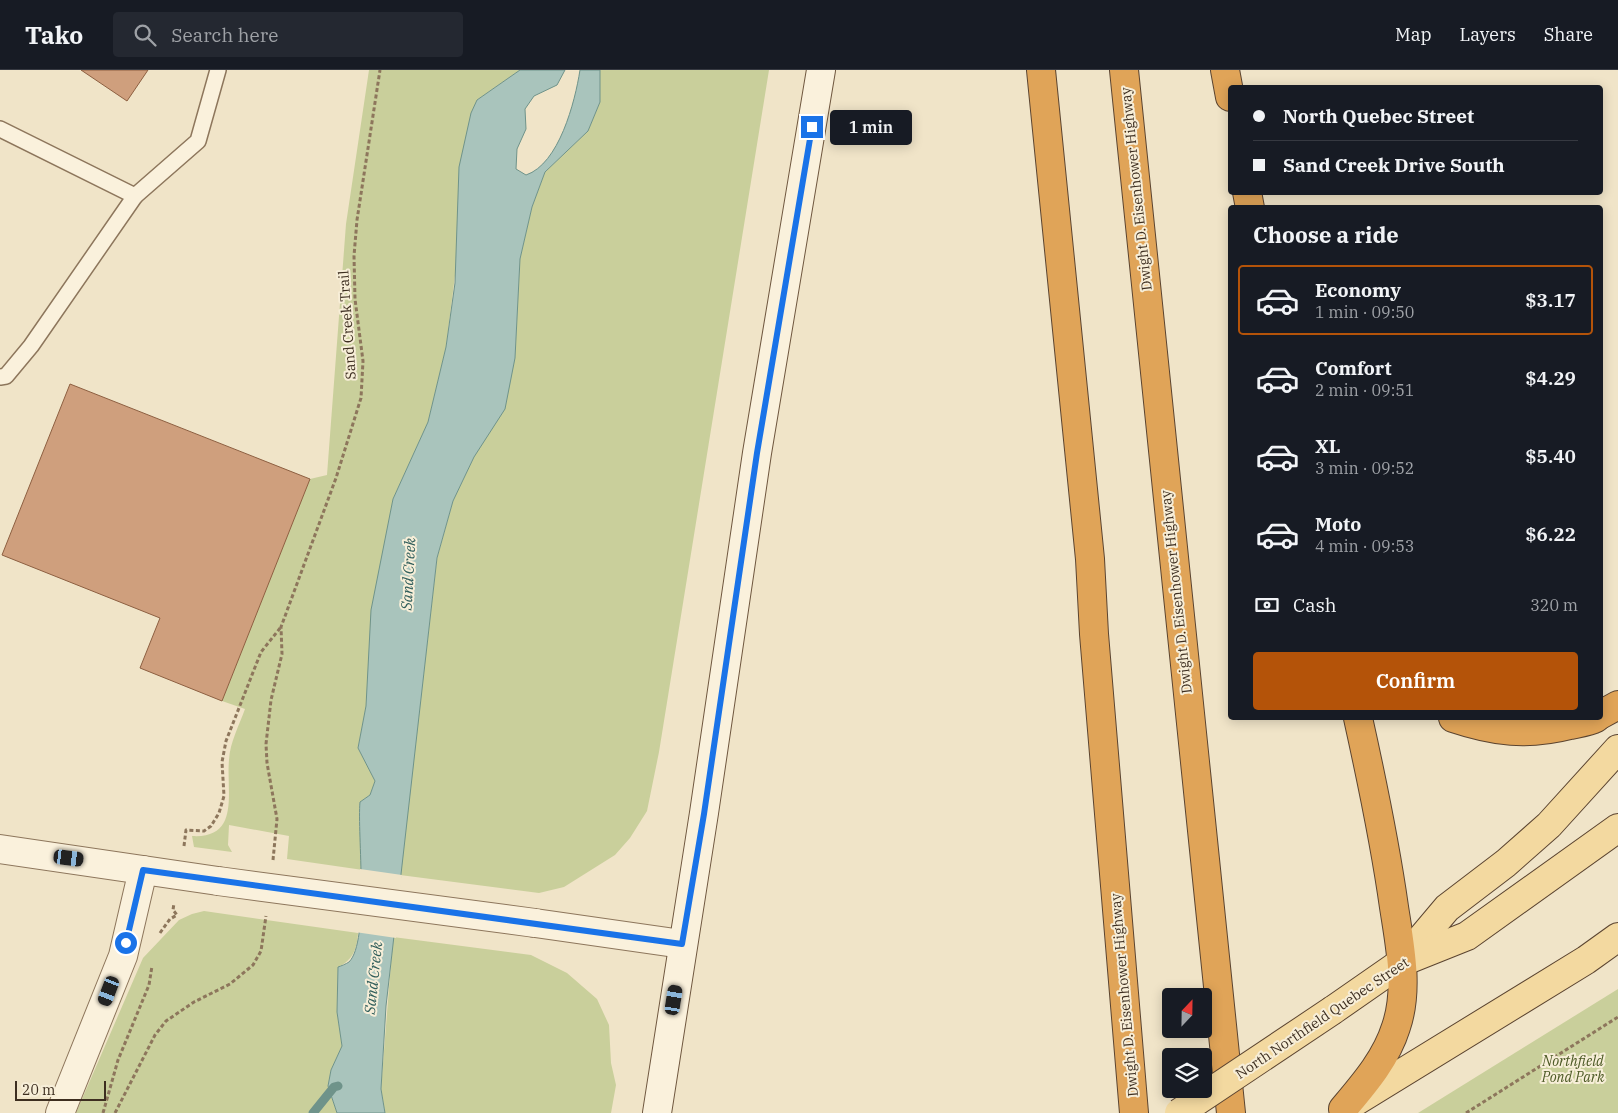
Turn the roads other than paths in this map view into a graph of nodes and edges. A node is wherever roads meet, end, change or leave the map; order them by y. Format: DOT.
graph roads {
  1 [pos="218,70"];
  2 [pos="821,70"];
  3 [pos="1041,70"];
  4 [pos="1124,70"];
  5 [pos="1225,70"];
  6 [pos="1228,87"];
  7 [pos="0,128"];
  8 [pos="135,196"];
  9 [pos="0,377"];
  10 [pos="1618,705"];
  11 [pos="1603,713"];
  12 [pos="1358,720"];
  13 [pos="1460,720"];
  14 [pos="1588,720"];
  15 [pos="1618,749"];
  16 [pos="1618,828"];
  17 [pos="0,850"];
  18 [pos="143,870"];
  19 [pos="1618,937"];
  20 [pos="682,944"];
  21 [pos="1402,962"];
  22 [pos="1341,1111"];
  23 [pos="60,1113"];
  24 [pos="657,1113"];
  25 [pos="1134,1113"];
  26 [pos="1179,1113"];
  27 [pos="1231,1113"];
  1 -- 8 [label="lane"];
  2 -- 20 [label="main road"];
  3 -- 25 [label="highway, Dwight D. Eisenhower Highway"];
  4 -- 27 [label="highway, Dwight D. Eisenhower Highway"];
  5 -- 6 [label="highway"];
  7 -- 8 [label="lane"];
  8 -- 9 [label="lane"];
  10 -- 11 [label="highway"];
  12 -- 21 [label="highway"];
  13 -- 14 [label="highway"];
  15 -- 21 [label="main road"];
  16 -- 21 [label="main road, North Northfield Quebec Street"];
  17 -- 18 [label="main road"];
  18 -- 20 [label="main road, bridge"];
  18 -- 23 [label="main road"];
  19 -- 22 [label="main road"];
  20 -- 24 [label="main road"];
  21 -- 22 [label="highway"];
  21 -- 26 [label="main road, North Northfield Quebec Street, bridge"];
}
